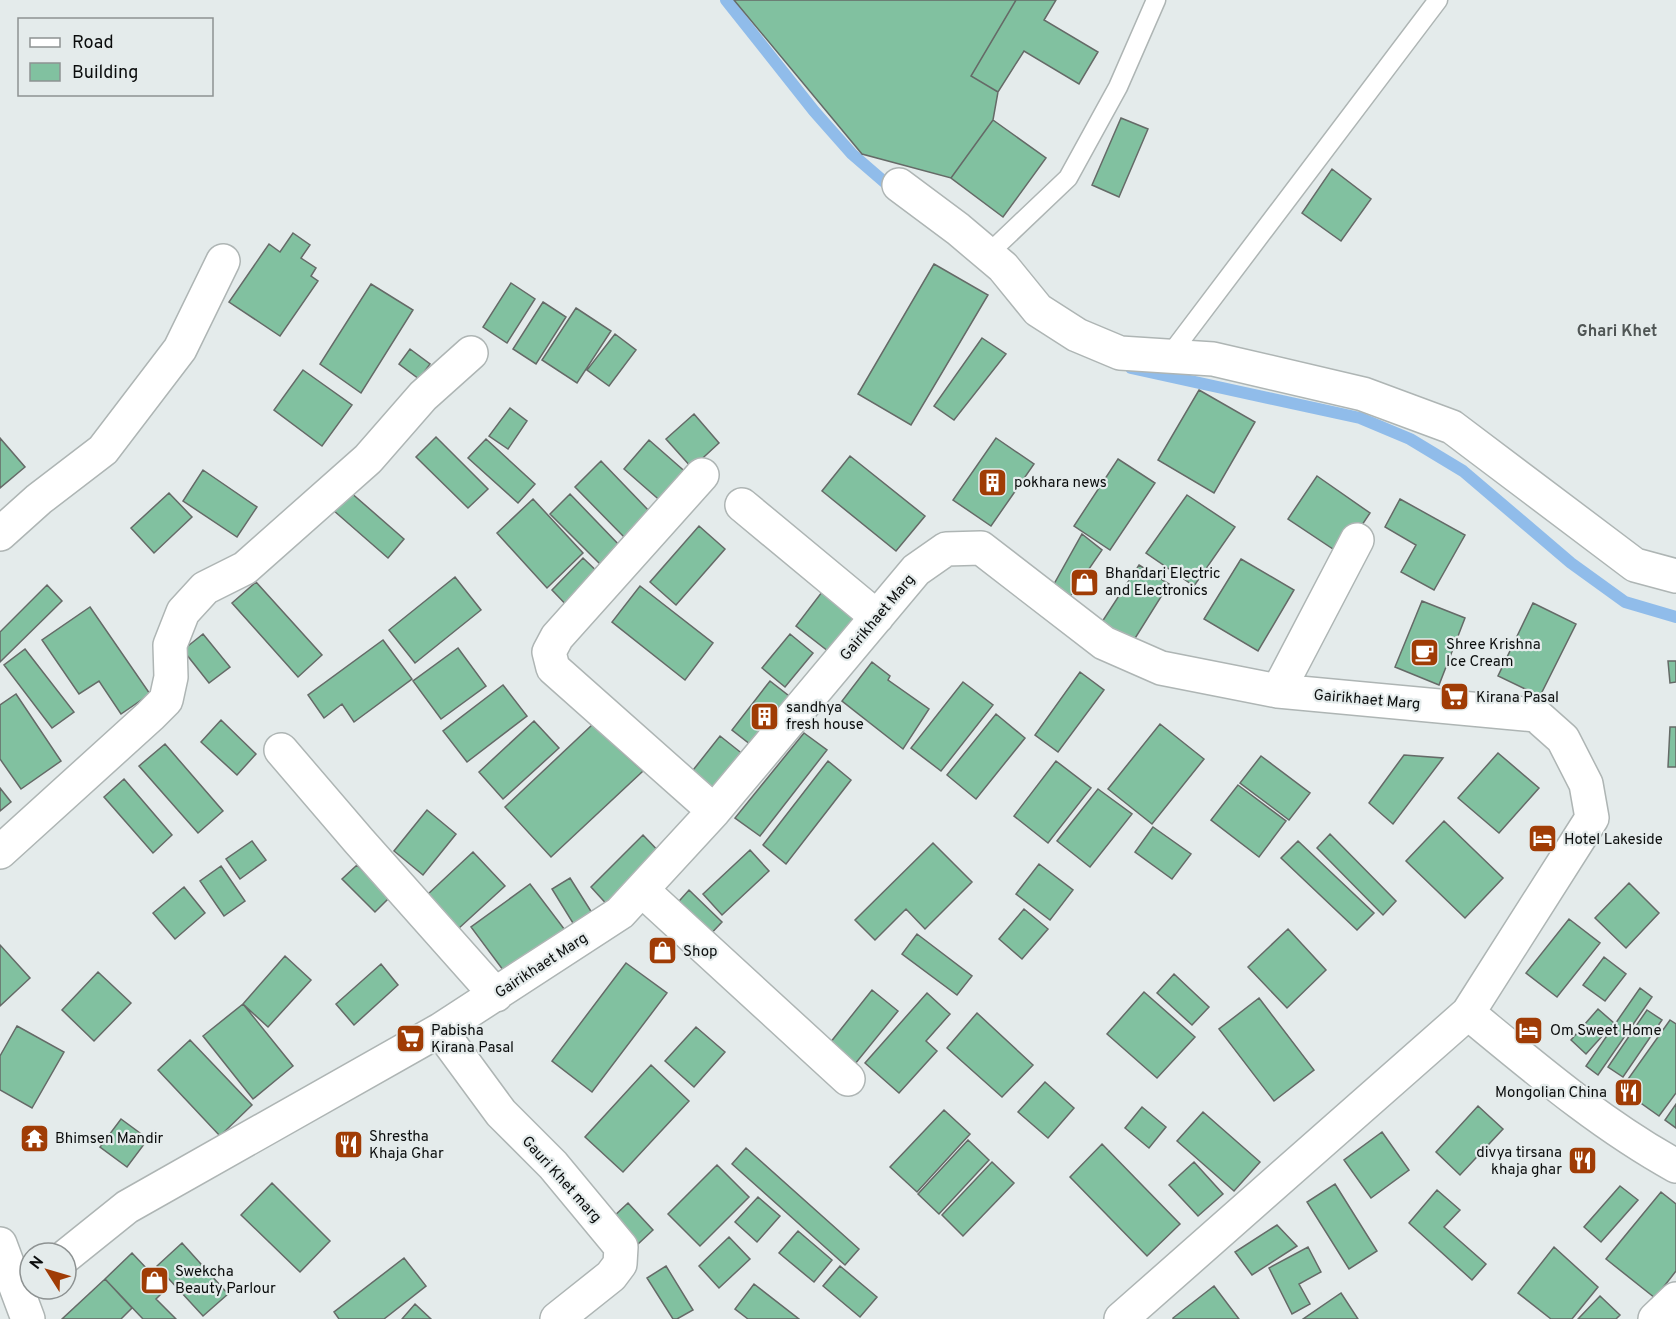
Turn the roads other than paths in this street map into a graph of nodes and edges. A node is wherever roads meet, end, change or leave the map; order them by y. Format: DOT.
graph roads {
  1 [pos="1156,0"];
  2 [pos="1438,0"];
  3 [pos="899,185"];
  4 [pos="988,254"];
  5 [pos="223,261"];
  6 [pos="471,353"];
  7 [pos="1169,356"];
  8 [pos="702,475"];
  9 [pos="742,505"];
  10 [pos="0,534"];
  11 [pos="1357,540"];
  12 [pos="1676,576"];
  13 [pos="877,617"];
  14 [pos="1278,691"];
  15 [pos="281,750"];
  16 [pos="714,811"];
  17 [pos="0,852"];
  18 [pos="642,890"];
  19 [pos="496,995"];
  20 [pos="1468,1013"];
  21 [pos="440,1030"];
  22 [pos="848,1079"];
  23 [pos="1676,1166"];
  24 [pos="0,1244"];
  25 [pos="78,1246"];
  26 [pos="18,1282"];
  27 [pos="1676,1299"];
  28 [pos="556,1319"];
  29 [pos="1121,1319"];
  30 [pos="1655,1319"];
  1 -- 4 [label="lane"];
  2 -- 7 [label="lane"];
  3 -- 4 [label="street"];
  4 -- 7 [label="street"];
  5 -- 10 [label="street"];
  6 -- 17 [label="street"];
  7 -- 12 [label="street"];
  8 -- 16 [label="street"];
  9 -- 13 [label="street"];
  11 -- 14 [label="street"];
  13 -- 14 [label="street, Gairikhaet Marg"];
  13 -- 16 [label="street, Gairikhaet Marg"];
  14 -- 20 [label="street, Gairikhaet Marg"];
  15 -- 19 [label="street"];
  16 -- 18 [label="street, Gairikhaet Marg"];
  18 -- 19 [label="street, Gairikhaet Marg"];
  18 -- 22 [label="street"];
  19 -- 21 [label="street, Gairikhaet Marg"];
  20 -- 23 [label="street"];
  20 -- 29 [label="street, Gairikhaet Marg"];
  21 -- 25 [label="street, Gairikhaet Marg"];
  21 -- 28 [label="street, Gauri Khet marg"];
  24 -- 26 [label="street"];
  27 -- 30 [label="street"];
}
